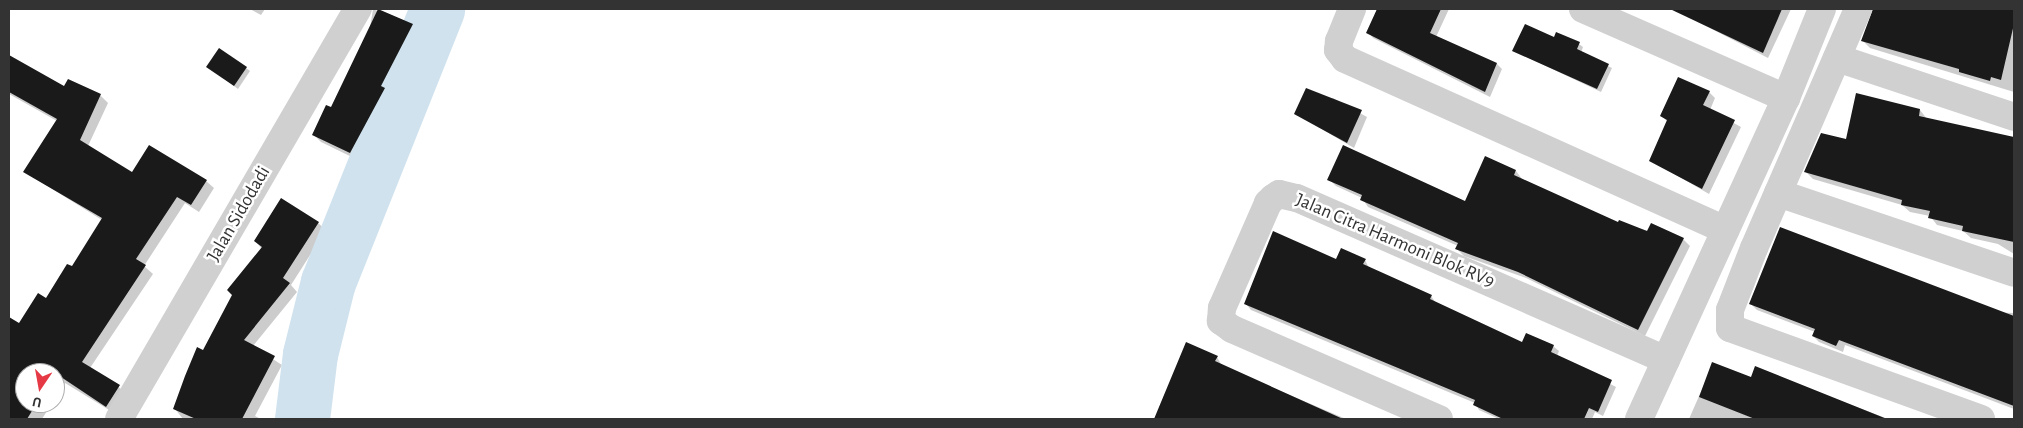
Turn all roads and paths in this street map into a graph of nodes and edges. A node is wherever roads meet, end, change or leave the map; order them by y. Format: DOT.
graph roads {
  1 [pos="358,9"];
  2 [pos="1352,9"];
  3 [pos="1582,9"];
  4 [pos="1822,9"];
  5 [pos="1858,9"];
  6 [pos="1837,58"];
  7 [pos="1786,98"];
  8 [pos="2014,117"];
  9 [pos="1778,193"];
  10 [pos="1725,230"];
  11 [pos="2014,273"];
  12 [pos="1666,360"];
  13 [pos="119,419"];
  14 [pos="1439,419"];
  15 [pos="1639,419"];
  16 [pos="1981,419"];
  1 -- 13 [label="street, Jalan Sidodadi"];
  2 -- 10 [label="street"];
  3 -- 7 [label="street"];
  4 -- 7 [label="street"];
  5 -- 6 [label="street"];
  6 -- 8 [label="street"];
  6 -- 9 [label="street"];
  7 -- 10 [label="street"];
  9 -- 11 [label="street"];
  9 -- 16 [label="street"];
  10 -- 12 [label="street"];
  12 -- 14 [label="street, Jalan Citra Harmoni Blok RV9"];
  12 -- 15 [label="street"];
}
